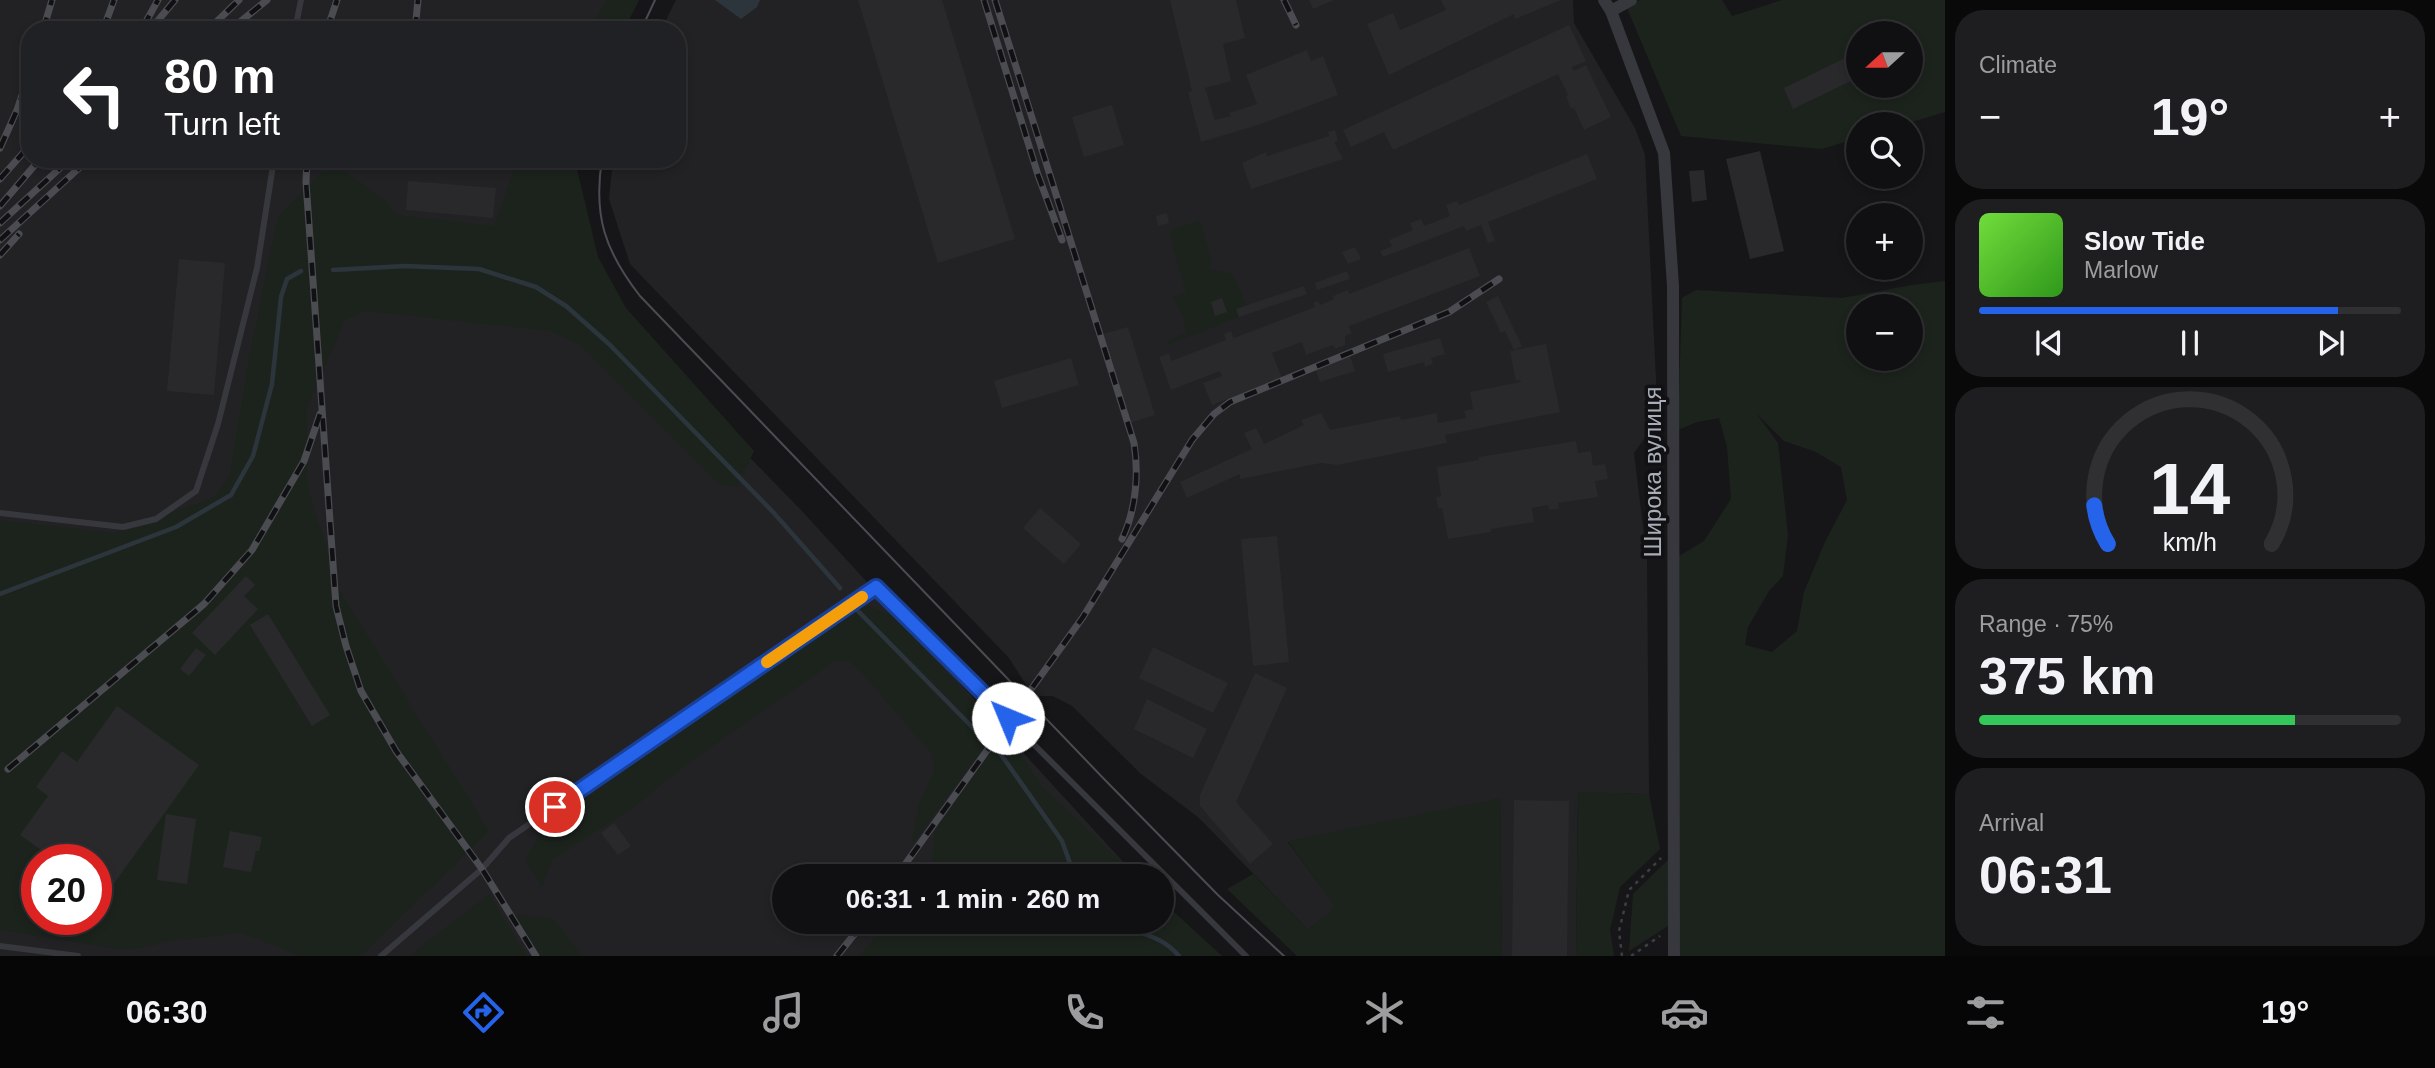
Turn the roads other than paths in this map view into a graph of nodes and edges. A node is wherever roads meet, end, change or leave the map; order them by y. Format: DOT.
graph roads {
  1 [pos="301,0"];
  2 [pos="1631,0"];
  3 [pos="1608,5"];
  4 [pos="297,21"];
  5 [pos="273,168"];
  6 [pos="0,513"];
  7 [pos="0,946"];
  8 [pos="12,948"];
  9 [pos="11,956"];
  10 [pos="78,956"];
  11 [pos="381,956"];
  12 [pos="1246,956"];
  13 [pos="1674,956"];
  1 -- 4 [label="lane"];
  2 -- 3 [label="street"];
  3 -- 13 [label="street, Широка вулиця"];
  5 -- 6 [label="lane"];
  7 -- 8 [label="lane"];
  8 -- 9 [label="lane"];
  8 -- 10 [label="lane"];
  11 -- 12 [label="lane"];
}
